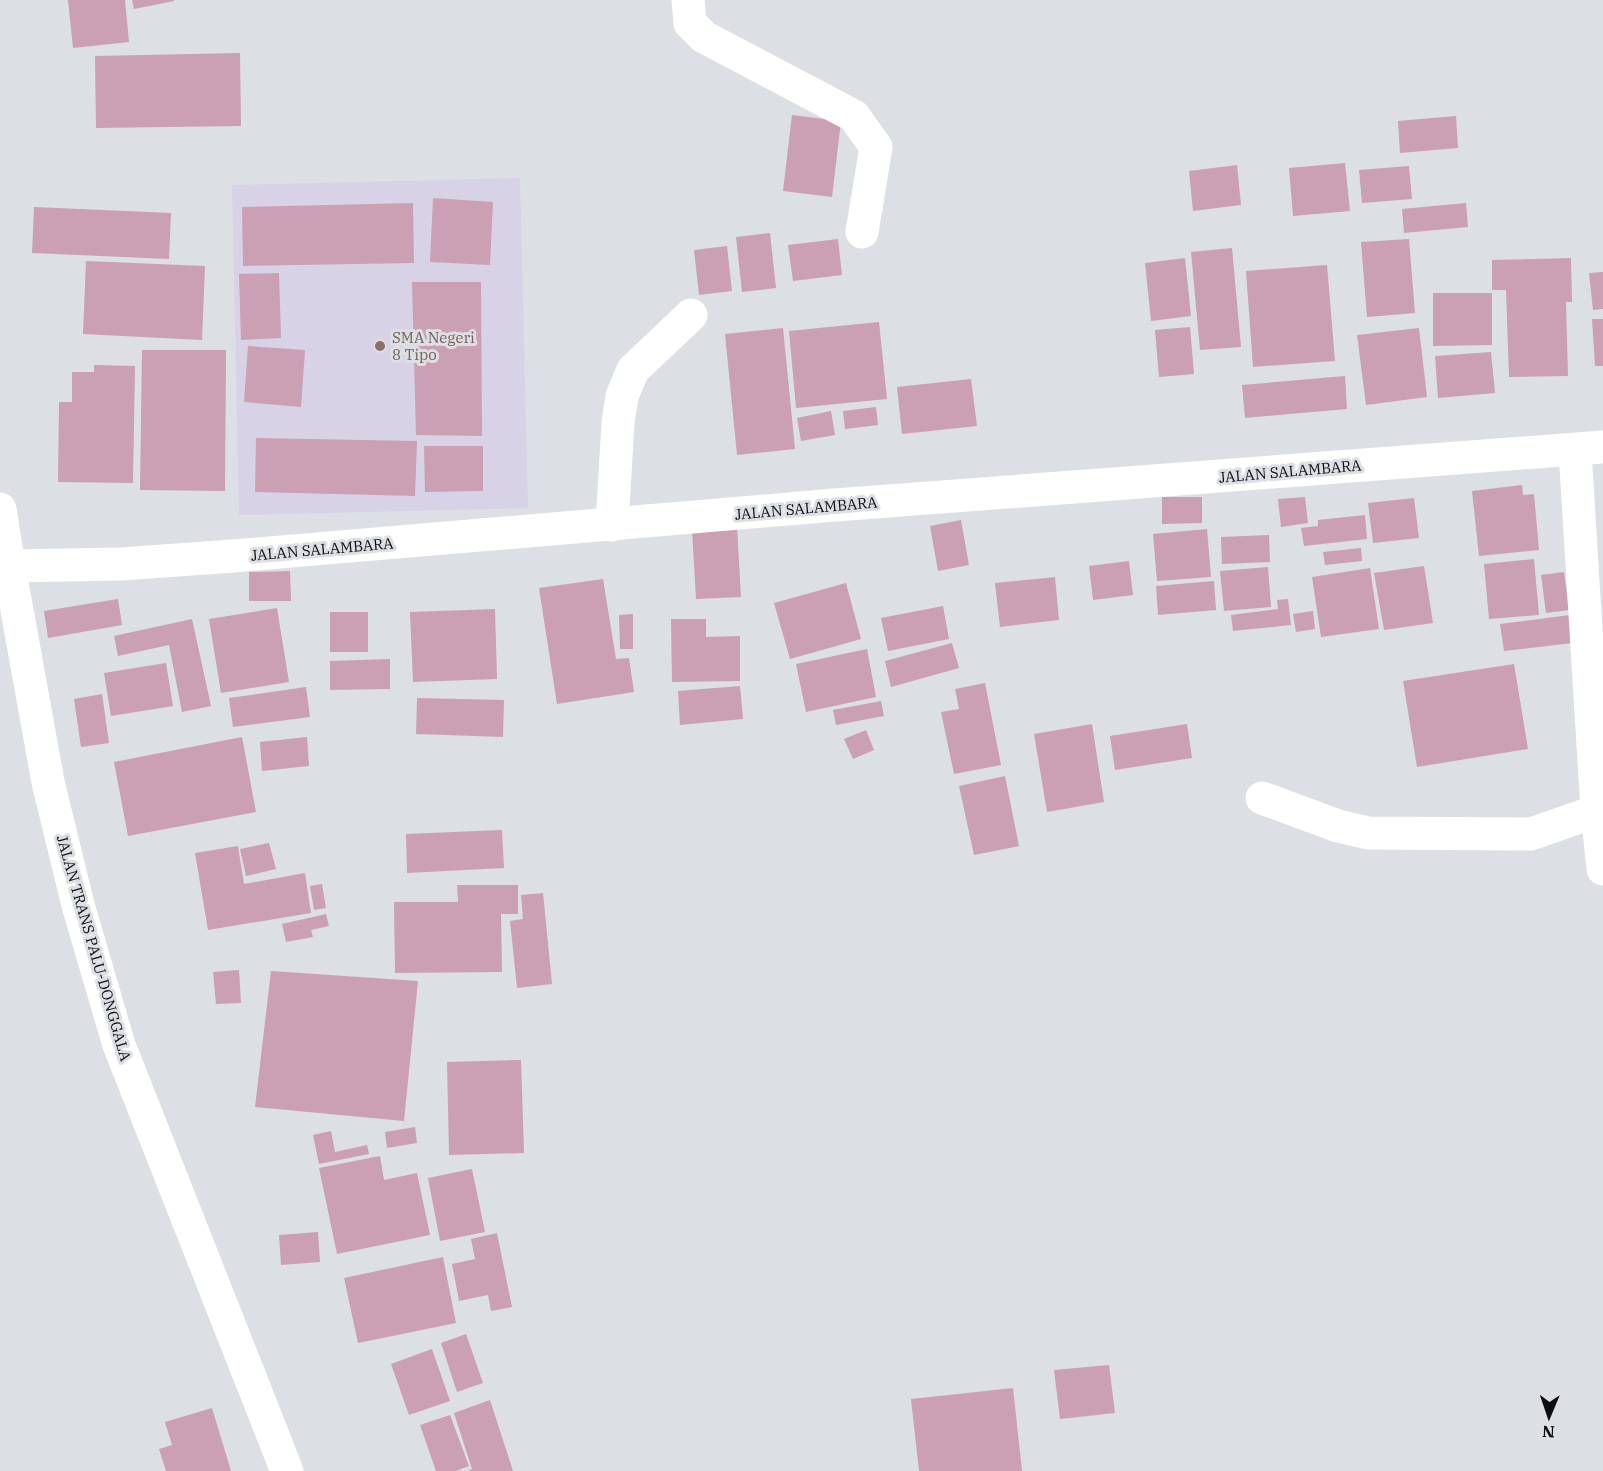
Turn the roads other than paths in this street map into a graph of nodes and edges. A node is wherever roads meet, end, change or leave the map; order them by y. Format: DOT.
graph roads {
  1 [pos="688,0"];
  2 [pos="862,232"];
  3 [pos="691,315"];
  4 [pos="1589,449"];
  5 [pos="0,509"];
  6 [pos="612,525"];
  7 [pos="9,566"];
  8 [pos="1262,798"];
  9 [pos="1597,811"];
  10 [pos="1603,869"];
  11 [pos="287,1471"];
  1 -- 2 [label="main road"];
  3 -- 6 [label="main road"];
  4 -- 6 [label="main road, JALAN SALAMBARA"];
  4 -- 9 [label="main road"];
  5 -- 7 [label="main road, JALAN TRANS PALU-DONGGALA"];
  6 -- 7 [label="main road, JALAN SALAMBARA"];
  7 -- 11 [label="main road, JALAN TRANS PALU-DONGGALA"];
  8 -- 9 [label="main road"];
  9 -- 10 [label="main road"];
}
